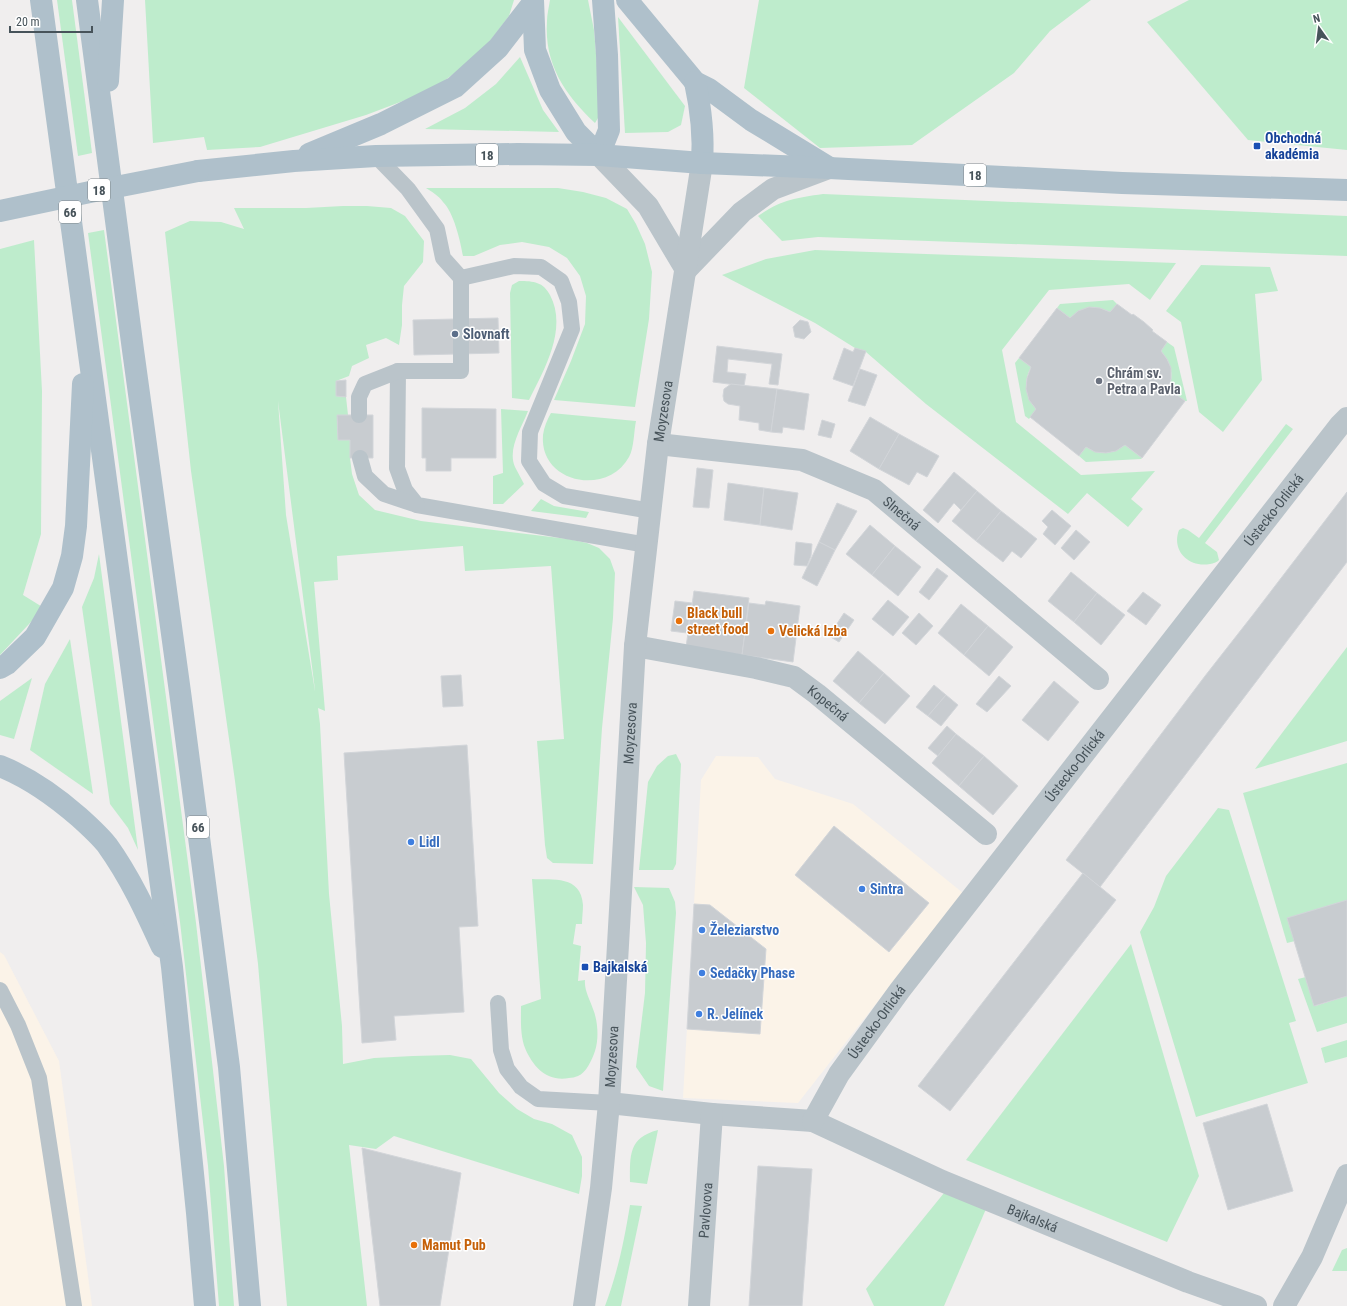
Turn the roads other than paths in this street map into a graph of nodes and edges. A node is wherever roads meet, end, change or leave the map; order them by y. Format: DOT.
graph roads {
  1 [pos="41,0"];
  2 [pos="88,0"];
  3 [pos="113,0"];
  4 [pos="603,0"];
  5 [pos="627,0"];
  6 [pos="533,2"];
  7 [pos="695,82"];
  8 [pos="105,132"];
  9 [pos="376,156"];
  10 [pos="599,156"];
  11 [pos="294,161"];
  12 [pos="702,163"];
  13 [pos="829,168"];
  14 [pos="1347,190"];
  15 [pos="0,211"];
  16 [pos="686,270"];
  17 [pos="461,278"];
  18 [pos="86,329"];
  19 [pos="398,371"];
  20 [pos="359,415"];
  21 [pos="1347,418"];
  22 [pos="658,444"];
  23 [pos="360,458"];
  24 [pos="417,505"];
  25 [pos="651,511"];
  26 [pos="647,544"];
  27 [pos="635,646"];
  28 [pos="0,668"];
  29 [pos="1098,679"];
  30 [pos="0,766"];
  31 [pos="986,834"];
  32 [pos="172,967"];
  33 [pos="0,990"];
  34 [pos="498,1003"];
  35 [pos="609,1103"];
  36 [pos="712,1114"];
  37 [pos="813,1121"];
  38 [pos="1347,1175"];
  39 [pos="74,1306"];
  40 [pos="205,1306"];
  41 [pos="250,1306"];
  42 [pos="584,1306"];
  43 [pos="699,1306"];
  44 [pos="1256,1306"];
  45 [pos="1284,1306"];
  1 -- 18 [label="main road, 66"];
  2 -- 8 [label="main road, 66"];
  3 -- 8 [label="main road"];
  4 -- 10 [label="main road"];
  5 -- 7 [label="main road"];
  6 -- 10 [label="main road"];
  6 -- 11 [label="main road"];
  7 -- 12 [label="main road"];
  7 -- 13 [label="main road"];
  8 -- 41 [label="main road, 66"];
  9 -- 10 [label="main road, 18"];
  9 -- 11 [label="main road, 18"];
  9 -- 17 [label="lane"];
  10 -- 12 [label="main road, 18"];
  10 -- 16 [label="street"];
  11 -- 15 [label="main road, 18, bridge"];
  12 -- 13 [label="main road, 18"];
  12 -- 16 [label="street, Moyzesova"];
  13 -- 14 [label="main road, 18"];
  13 -- 16 [label="street"];
  16 -- 22 [label="street, Moyzesova"];
  17 -- 19 [label="lane"];
  17 -- 25 [label="lane"];
  18 -- 28 [label="main road"];
  18 -- 32 [label="main road, 66"];
  19 -- 20 [label="lane"];
  19 -- 24 [label="lane"];
  21 -- 37 [label="street, Ústecko-Orlická"];
  22 -- 25 [label="street, Moyzesova"];
  22 -- 29 [label="street, Slnečná"];
  23 -- 24 [label="lane"];
  24 -- 26 [label="lane"];
  25 -- 26 [label="street, Moyzesova"];
  26 -- 27 [label="street, Moyzesova"];
  27 -- 31 [label="street, Kopečná"];
  27 -- 35 [label="street, Moyzesova"];
  30 -- 32 [label="main road"];
  32 -- 40 [label="main road, 66"];
  33 -- 39 [label="lane"];
  34 -- 35 [label="lane"];
  35 -- 36 [label="street"];
  35 -- 42 [label="street, Moyzesova"];
  36 -- 37 [label="street"];
  36 -- 43 [label="street, Pavlovova"];
  37 -- 44 [label="street, Bajkalská"];
  38 -- 45 [label="street"];
}
